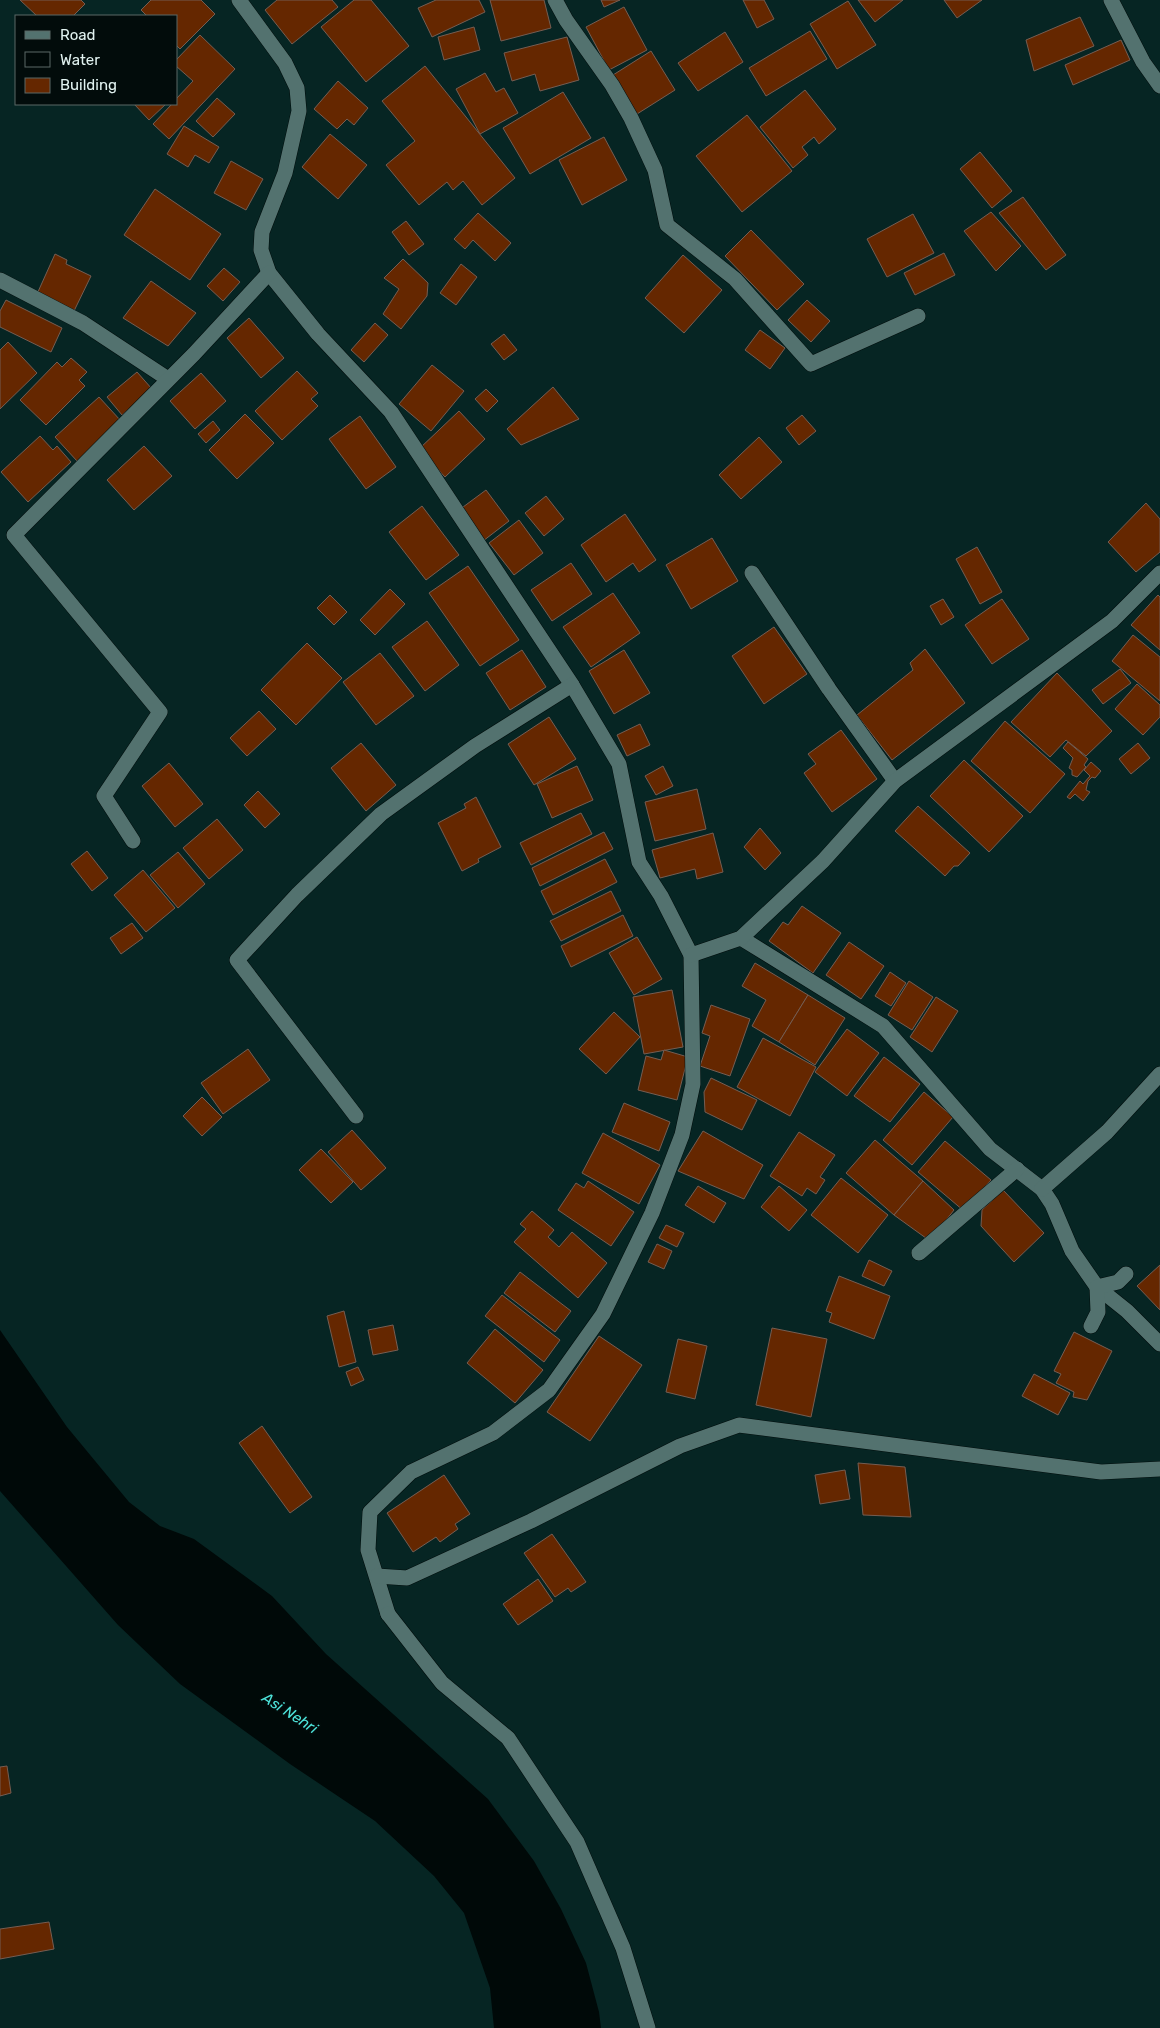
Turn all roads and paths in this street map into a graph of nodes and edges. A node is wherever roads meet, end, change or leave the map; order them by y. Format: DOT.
graph roads {
  1 [pos="239,0"];
  2 [pos="555,0"];
  3 [pos="1110,0"];
  4 [pos="1160,86"];
  5 [pos="269,273"];
  6 [pos="0,280"];
  7 [pos="918,316"];
  8 [pos="168,379"];
  9 [pos="752,573"];
  10 [pos="1160,573"];
  11 [pos="572,685"];
  12 [pos="895,781"];
  13 [pos="133,841"];
  14 [pos="741,938"];
  15 [pos="691,954"];
  16 [pos="1160,1074"];
  17 [pos="356,1116"];
  18 [pos="1017,1169"];
  19 [pos="1042,1189"];
  20 [pos="920,1253"];
  21 [pos="1126,1274"];
  22 [pos="1097,1288"];
  23 [pos="1091,1326"];
  24 [pos="1160,1344"];
  25 [pos="1160,1469"];
  26 [pos="377,1576"];
  27 [pos="648,2028"];
  1 -- 5 [label="street"];
  2 -- 7 [label="street"];
  3 -- 4 [label="street"];
  5 -- 8 [label="street"];
  5 -- 11 [label="street"];
  6 -- 8 [label="street"];
  8 -- 13 [label="street"];
  9 -- 12 [label="street"];
  10 -- 12 [label="street"];
  11 -- 15 [label="street"];
  11 -- 17 [label="street"];
  12 -- 14 [label="street"];
  14 -- 15 [label="street"];
  14 -- 18 [label="street"];
  15 -- 26 [label="street"];
  16 -- 19 [label="street"];
  18 -- 19 [label="street"];
  18 -- 20 [label="street"];
  19 -- 22 [label="street"];
  21 -- 22 [label="street"];
  22 -- 23 [label="street"];
  22 -- 24 [label="street"];
  25 -- 26 [label="street"];
  26 -- 27 [label="street"];
}
